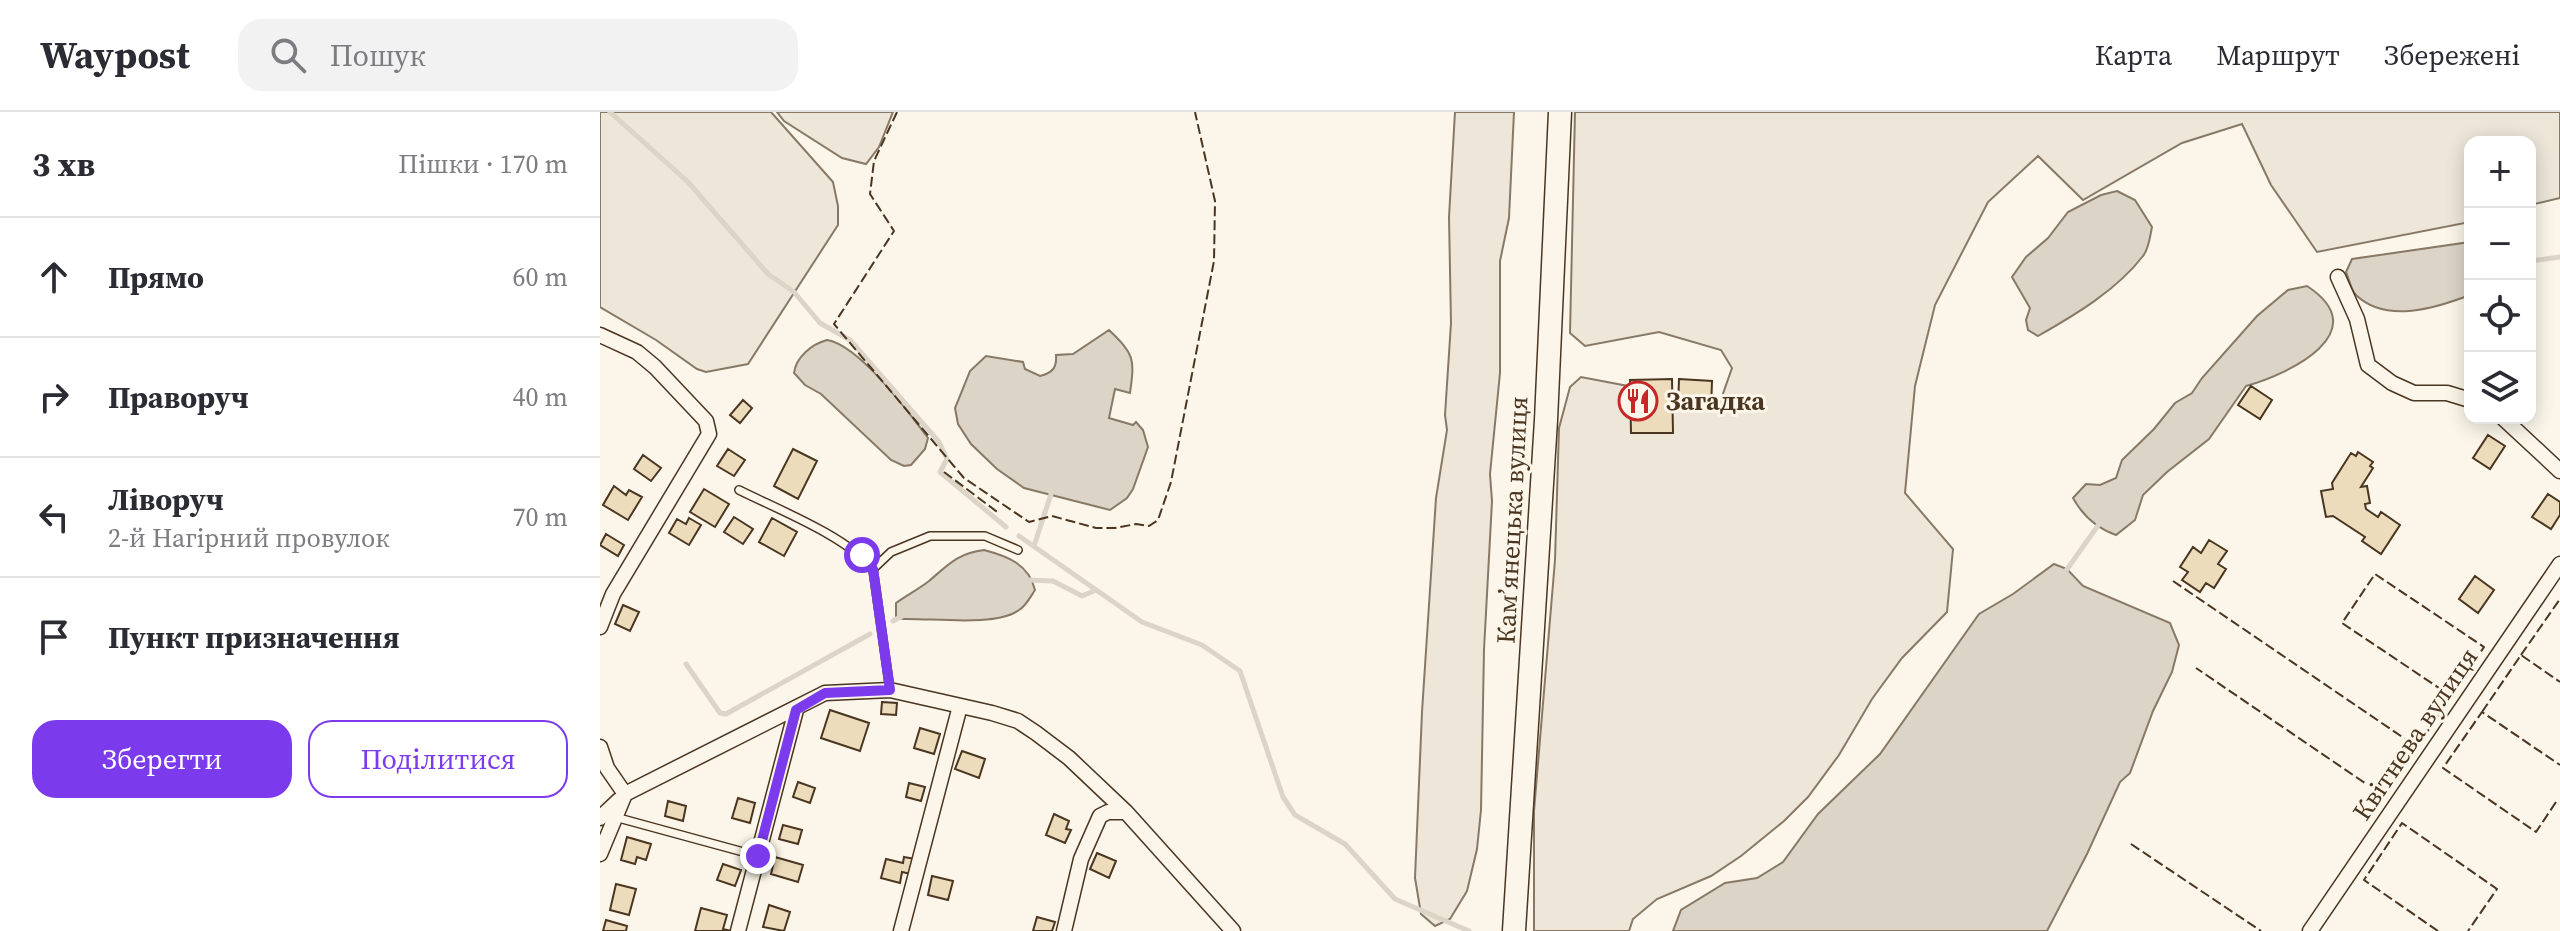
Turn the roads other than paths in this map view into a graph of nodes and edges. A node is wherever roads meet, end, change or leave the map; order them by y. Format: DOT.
graph roads {
  1 [pos="1560,112"];
  2 [pos="2338,277"];
  3 [pos="600,335"];
  4 [pos="2464,398"];
  5 [pos="2509,424"];
  6 [pos="2560,471"];
  7 [pos="739,490"];
  8 [pos="1018,550"];
  9 [pos="2560,564"];
  10 [pos="873,569"];
  11 [pos="600,627"];
  12 [pos="890,690"];
  13 [pos="960,706"];
  14 [pos="796,710"];
  15 [pos="600,747"];
  16 [pos="625,794"];
  17 [pos="1126,812"];
  18 [pos="607,818"];
  19 [pos="600,826"];
  20 [pos="601,848"];
  21 [pos="758,856"];
  22 [pos="738,931"];
  23 [pos="901,931"];
  24 [pos="1064,931"];
  25 [pos="1233,931"];
  26 [pos="1514,931"];
  27 [pos="2310,931"];
  1 -- 26 [label="main road, Камʼянецька вулиця"];
  2 -- 4 [label="street"];
  3 -- 11 [label="street"];
  5 -- 6 [label="street"];
  7 -- 10 [label="lane"];
  8 -- 10 [label="lane"];
  9 -- 27 [label="street, Квітнева вулиця"];
  10 -- 12 [label="lane"];
  12 -- 13 [label="street"];
  12 -- 14 [label="street"];
  13 -- 17 [label="street"];
  13 -- 23 [label="street"];
  14 -- 16 [label="street"];
  14 -- 21 [label="street"];
  15 -- 16 [label="street"];
  16 -- 18 [label="street"];
  17 -- 24 [label="street"];
  17 -- 25 [label="street"];
  18 -- 20 [label="street"];
  18 -- 21 [label="lane"];
  19 -- 20 [label="street"];
  21 -- 22 [label="street"];
}
